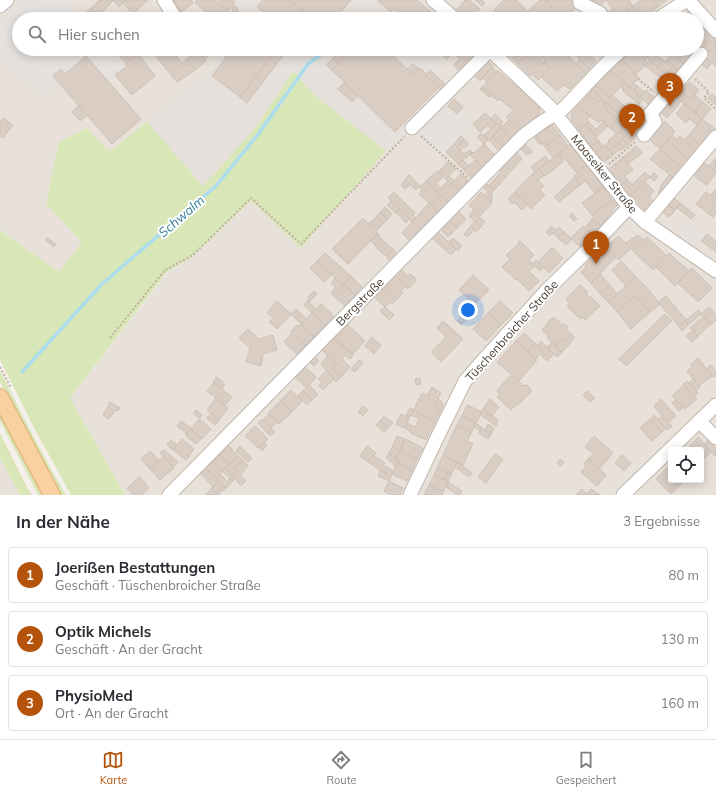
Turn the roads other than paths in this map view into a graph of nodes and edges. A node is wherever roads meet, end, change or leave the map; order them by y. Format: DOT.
graph roads {
  1 [pos="8,0"];
  2 [pos="164,0"];
  3 [pos="434,0"];
  4 [pos="580,0"];
  5 [pos="687,0"];
  6 [pos="0,6"];
  7 [pos="172,12"];
  8 [pos="447,12"];
  9 [pos="598,12"];
  10 [pos="669,12"];
  11 [pos="698,12"];
  12 [pos="704,18"];
  13 [pos="716,31"];
  14 [pos="483,56"];
  15 [pos="495,56"];
  16 [pos="615,56"];
  17 [pos="699,56"];
  18 [pos="556,114"];
  19 [pos="412,128"];
  20 [pos="644,135"];
  21 [pos="716,137"];
  22 [pos="629,207"];
  23 [pos="645,222"];
  24 [pos="716,271"];
  25 [pos="0,397"];
  26 [pos="716,405"];
  27 [pos="699,421"];
  28 [pos="716,438"];
  29 [pos="631,492"];
  30 [pos="52,495"];
  31 [pos="170,495"];
  32 [pos="410,495"];
  1 -- 6 [label="street"];
  2 -- 7 [label="street"];
  3 -- 8 [label="street"];
  4 -- 9 [label="street"];
  5 -- 10 [label="street"];
  5 -- 11 [label="street"];
  12 -- 13 [label="street"];
  14 -- 19 [label="street"];
  15 -- 18 [label="street, Maaseiker Straße"];
  16 -- 18 [label="street, Bergstraße"];
  17 -- 20 [label="street"];
  18 -- 22 [label="street, Maaseiker Straße"];
  18 -- 31 [label="street, Bergstraße"];
  21 -- 23 [label="street"];
  22 -- 23 [label="street, Maaseiker Straße"];
  22 -- 32 [label="street, Tüschenbroicher Straße"];
  23 -- 24 [label="street, Maaseiker Straße"];
  25 -- 30 [label="main road"];
  26 -- 27 [label="street"];
  27 -- 28 [label="street"];
  27 -- 29 [label="street"];
}
